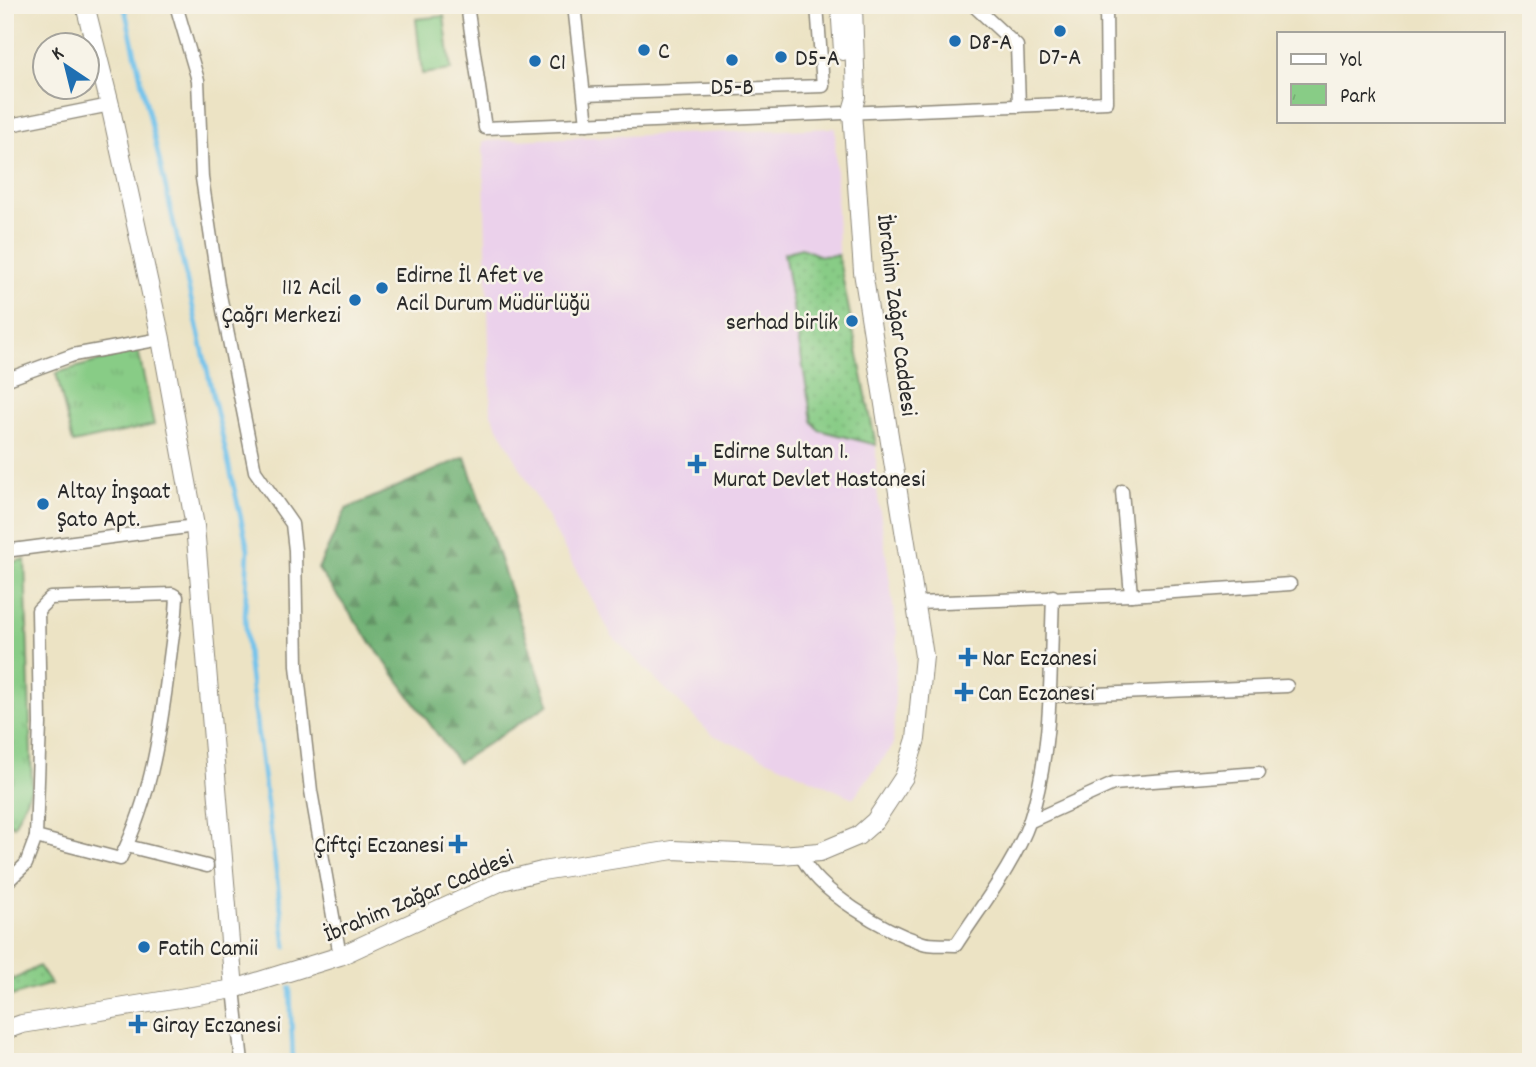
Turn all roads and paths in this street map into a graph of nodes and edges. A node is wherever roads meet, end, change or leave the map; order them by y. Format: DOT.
graph roads {
  1 [pos="85,5"];
  2 [pos="176,5"];
  3 [pos="467,5"];
  4 [pos="574,5"];
  5 [pos="817,5"];
  6 [pos="840,5"];
  7 [pos="853,5"];
  8 [pos="973,5"];
  9 [pos="1106,5"];
  10 [pos="585,94"];
  11 [pos="110,105"];
  12 [pos="1019,106"];
  13 [pos="852,111"];
  14 [pos="587,124"];
  15 [pos="5,126"];
  16 [pos="161,339"];
  17 [pos="5,380"];
  18 [pos="1122,491"];
  19 [pos="195,526"];
  20 [pos="5,551"];
  21 [pos="1290,584"];
  22 [pos="1131,595"];
  23 [pos="1054,596"];
  24 [pos="917,603"];
  25 [pos="1287,686"];
  26 [pos="1049,696"];
  27 [pos="1259,773"];
  28 [pos="1029,822"];
  29 [pos="36,837"];
  30 [pos="127,846"];
  31 [pos="801,855"];
  32 [pos="207,866"];
  33 [pos="5,884"];
  34 [pos="340,956"];
  35 [pos="234,989"];
  36 [pos="5,1030"];
  37 [pos="242,1062"];
  1 -- 11 [label="main road"];
  2 -- 34 [label="street"];
  3 -- 14 [label="street"];
  4 -- 10 [label="street"];
  5 -- 10 [label="street"];
  6 -- 13 [label="main road, İbrahim Zağar Caddesi"];
  7 -- 13 [label="main road, İbrahim Zağar Caddesi"];
  8 -- 12 [label="street"];
  9 -- 12 [label="street"];
  10 -- 14 [label="street"];
  11 -- 15 [label="street"];
  11 -- 16 [label="main road"];
  12 -- 13 [label="street"];
  13 -- 14 [label="street"];
  13 -- 24 [label="main road, İbrahim Zağar Caddesi"];
  16 -- 17 [label="street"];
  16 -- 19 [label="main road"];
  18 -- 22 [label="street"];
  19 -- 20 [label="street"];
  19 -- 35 [label="main road"];
  21 -- 22 [label="street"];
  22 -- 23 [label="street"];
  23 -- 24 [label="street"];
  23 -- 26 [label="street"];
  24 -- 31 [label="main road, İbrahim Zağar Caddesi"];
  25 -- 26 [label="street"];
  26 -- 28 [label="street"];
  27 -- 28 [label="street"];
  28 -- 31 [label="street"];
  29 -- 30 [label="street"];
  29 -- 30 [label="street"];
  29 -- 33 [label="street"];
  30 -- 32 [label="street"];
  31 -- 34 [label="main road, İbrahim Zağar Caddesi"];
  34 -- 35 [label="main road, İbrahim Zağar Caddesi"];
  35 -- 36 [label="main road, İbrahim Zağar Caddesi"];
  35 -- 37 [label="street"];
}
